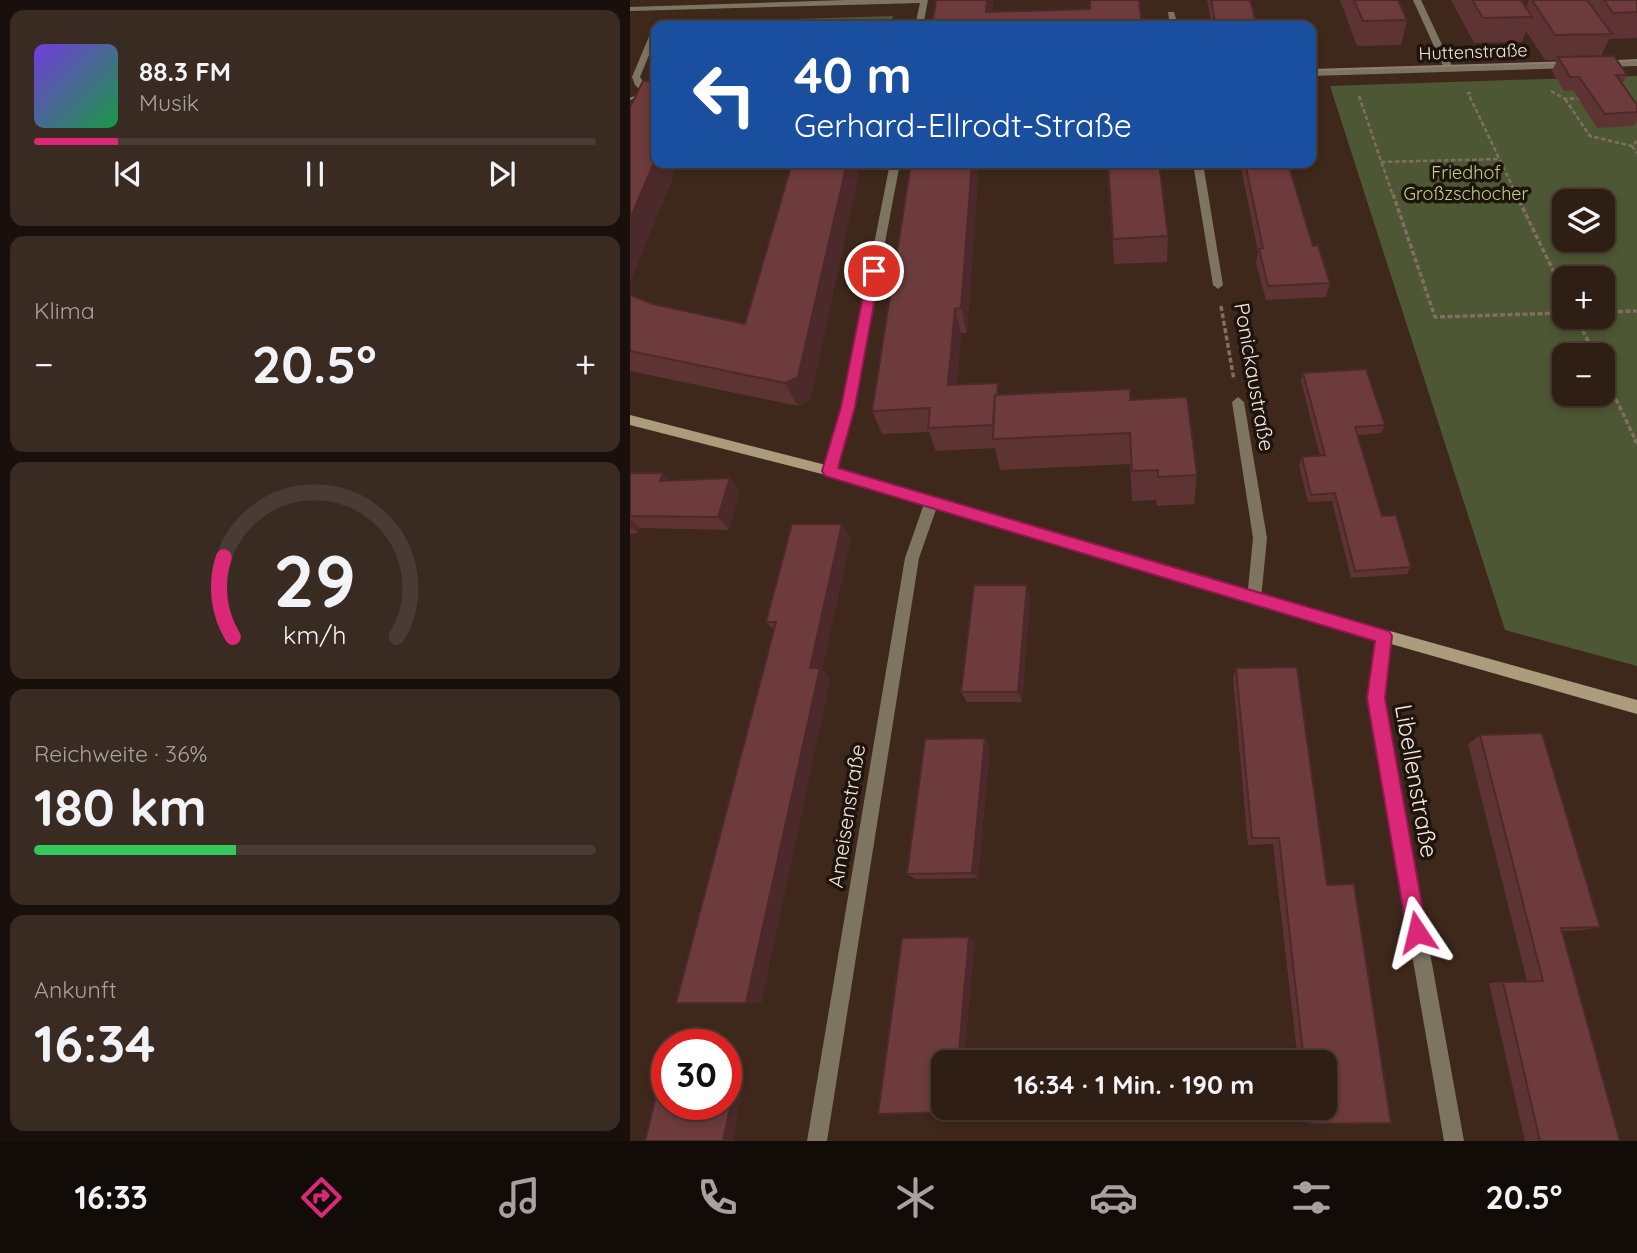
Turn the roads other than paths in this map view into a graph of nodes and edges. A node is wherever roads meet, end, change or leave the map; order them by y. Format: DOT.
graph roads {
  1 [pos="924,0"];
  2 [pos="1417,0"];
  3 [pos="630,9"];
  4 [pos="1171,14"];
  5 [pos="662,17"];
  6 [pos="920,21"];
  7 [pos="1173,21"];
  8 [pos="651,42"];
  9 [pos="1637,63"];
  10 [pos="1449,69"];
  11 [pos="1316,73"];
  12 [pos="651,92"];
  13 [pos="651,94"];
  14 [pos="636,101"];
  15 [pos="894,168"];
  16 [pos="1199,168"];
  17 [pos="1218,285"];
  18 [pos="1238,402"];
  19 [pos="630,420"];
  20 [pos="830,471"];
  21 [pos="932,501"];
  22 [pos="1254,599"];
  23 [pos="1384,636"];
  24 [pos="1637,707"];
  25 [pos="817,1141"];
  26 [pos="1454,1141"];
  1 -- 5 [label="street"];
  1 -- 6 [label="street"];
  2 -- 10 [label="street"];
  3 -- 5 [label="street"];
  4 -- 7 [label="street"];
  8 -- 12 [label="street"];
  9 -- 10 [label="street, Huttenstraße"];
  10 -- 11 [label="street, Huttenstraße"];
  13 -- 14 [label="street"];
  15 -- 20 [label="street"];
  16 -- 17 [label="street, Ponickaustraße"];
  18 -- 22 [label="street, Ponickaustraße"];
  19 -- 20 [label="main road"];
  20 -- 21 [label="main road"];
  21 -- 22 [label="main road"];
  21 -- 25 [label="street, Ameisenstraße"];
  22 -- 23 [label="main road"];
  23 -- 24 [label="main road"];
  23 -- 26 [label="street, Libellenstraße"];
}
